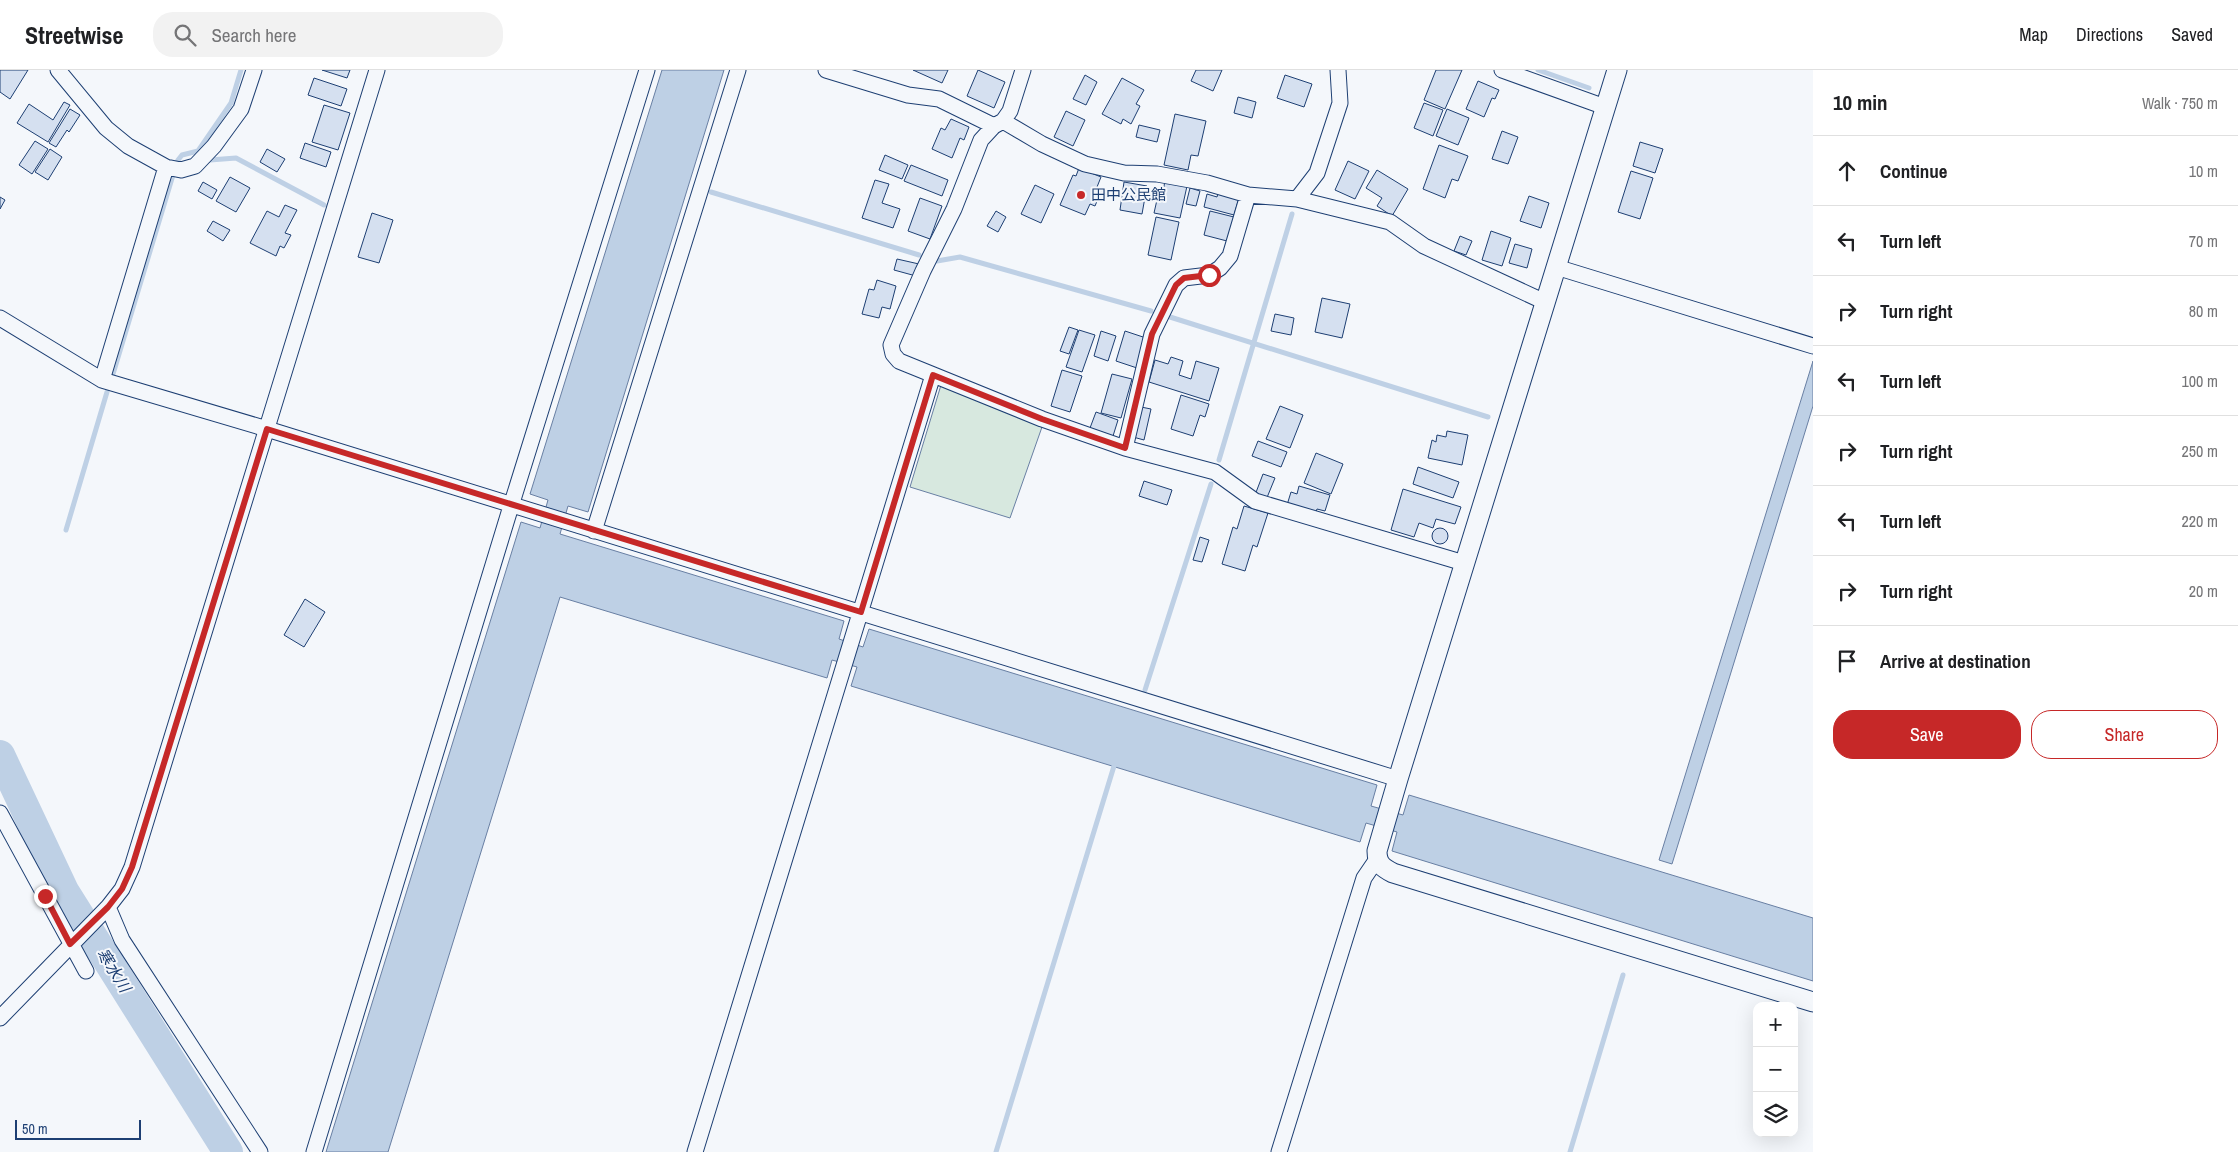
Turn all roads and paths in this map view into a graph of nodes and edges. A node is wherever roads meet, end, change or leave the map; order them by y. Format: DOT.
graph roads {
  1 [pos="58,70"];
  2 [pos="254,70"];
  3 [pos="377,70"];
  4 [pos="647,70"];
  5 [pos="738,70"];
  6 [pos="826,70"];
  7 [pos="1023,70"];
  8 [pos="1338,70"];
  9 [pos="1502,70"];
  10 [pos="1617,70"];
  11 [pos="1605,107"];
  12 [pos="998,123"];
  13 [pos="166,167"];
  14 [pos="1248,195"];
  15 [pos="1297,199"];
  16 [pos="1556,267"];
  17 [pos="1545,302"];
  18 [pos="0,318"];
  19 [pos="1813,346"];
  20 [pos="933,375"];
  21 [pos="102,380"];
  22 [pos="267,429"];
  23 [pos="1125,448"];
  24 [pos="511,506"];
  25 [pos="594,531"];
  26 [pos="1464,563"];
  27 [pos="861,612"];
  28 [pos="1398,779"];
  29 [pos="0,813"];
  30 [pos="1377,859"];
  31 [pos="105,909"];
  32 [pos="70,944"];
  33 [pos="86,971"];
  34 [pos="1813,1002"];
  35 [pos="0,1018"];
  36 [pos="260,1152"];
  37 [pos="314,1152"];
  38 [pos="696,1152"];
  39 [pos="1279,1152"];
  1 -- 13 [label="street"];
  2 -- 13 [label="street"];
  3 -- 22 [label="street"];
  4 -- 24 [label="street"];
  5 -- 25 [label="street"];
  6 -- 12 [label="street"];
  7 -- 12 [label="street"];
  8 -- 15 [label="street"];
  9 -- 11 [label="street"];
  10 -- 11 [label="street"];
  11 -- 16 [label="street"];
  12 -- 14 [label="street"];
  12 -- 20 [label="street"];
  13 -- 21 [label="street"];
  14 -- 15 [label="street"];
  14 -- 23 [label="street"];
  15 -- 17 [label="street"];
  16 -- 17 [label="street"];
  16 -- 19 [label="street"];
  17 -- 26 [label="street"];
  18 -- 21 [label="street"];
  20 -- 23 [label="street"];
  20 -- 27 [label="street"];
  21 -- 22 [label="street"];
  22 -- 24 [label="street"];
  22 -- 31 [label="street"];
  23 -- 26 [label="street"];
  24 -- 25 [label="street"];
  24 -- 37 [label="street"];
  25 -- 27 [label="street"];
  26 -- 28 [label="street"];
  27 -- 28 [label="street"];
  27 -- 38 [label="street"];
  28 -- 30 [label="street"];
  29 -- 32 [label="street"];
  30 -- 34 [label="street"];
  30 -- 39 [label="street"];
  31 -- 32 [label="street"];
  31 -- 36 [label="street"];
  32 -- 33 [label="street"];
  32 -- 35 [label="street"];
}
